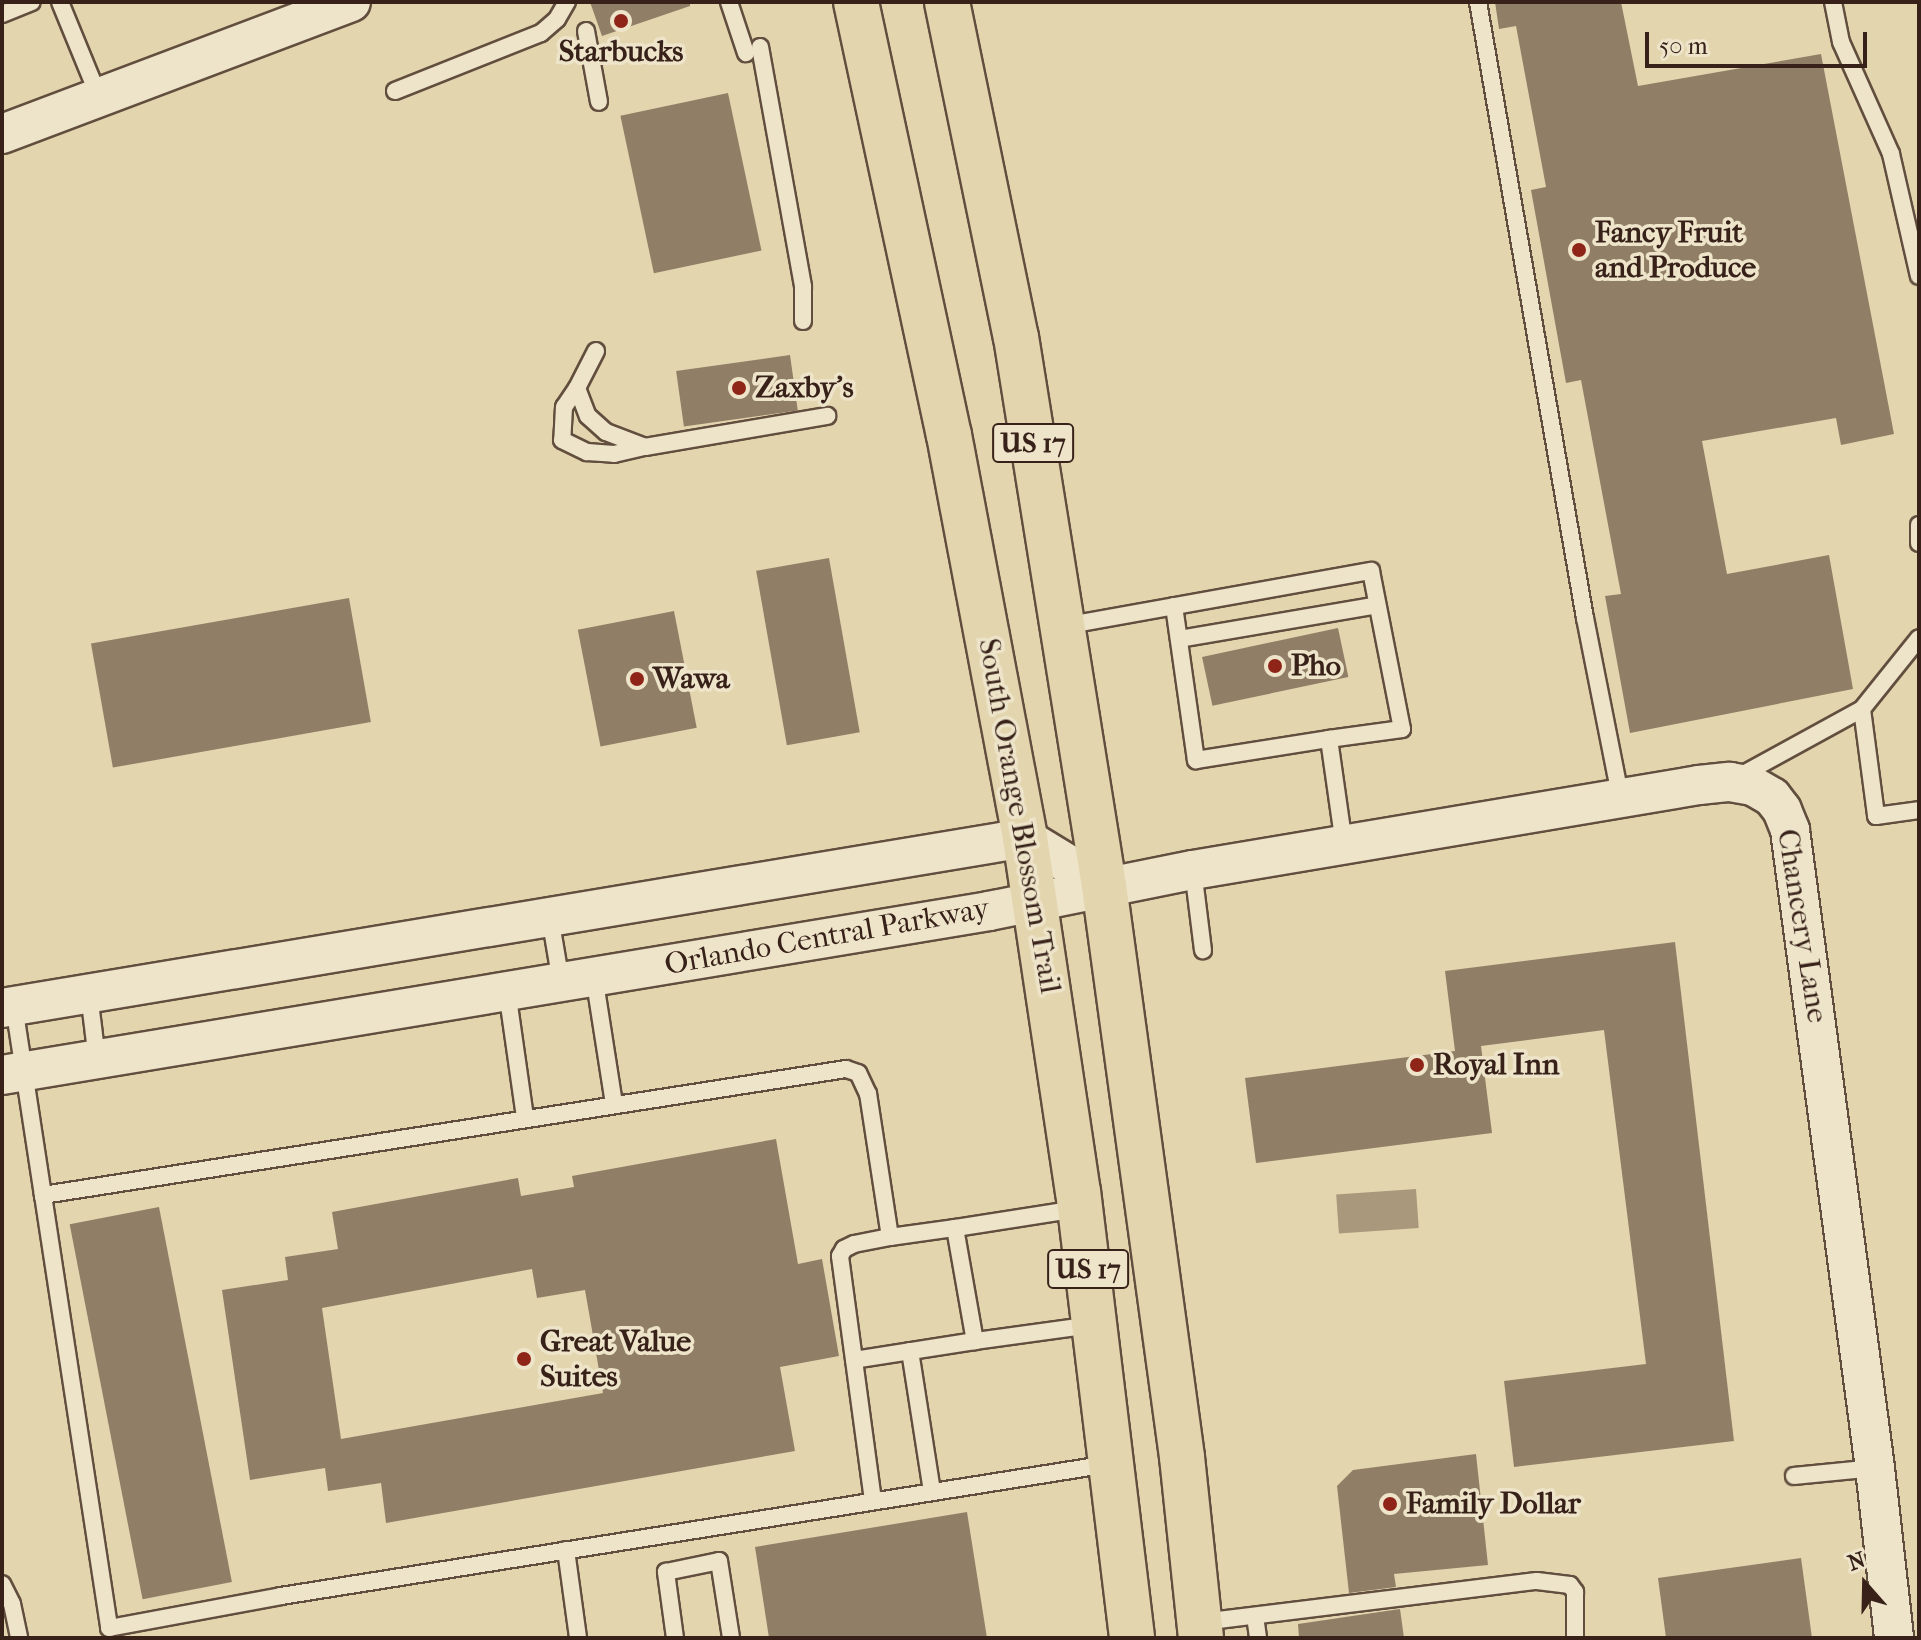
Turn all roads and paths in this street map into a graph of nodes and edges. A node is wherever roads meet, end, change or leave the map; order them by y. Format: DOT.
graph roads {
  1 [pos="32,2"];
  2 [pos="60,2"];
  3 [pos="351,2"];
  4 [pos="729,2"];
  5 [pos="856,2"];
  6 [pos="947,2"];
  7 [pos="1478,2"];
  8 [pos="1833,2"];
  9 [pos="574,3"];
  10 [pos="313,9"];
  11 [pos="2,14"];
  12 [pos="586,31"];
  13 [pos="395,91"];
  14 [pos="99,98"];
  15 [pos="599,102"];
  16 [pos="2,134"];
  17 [pos="1919,276"];
  18 [pos="803,321"];
  19 [pos="596,351"];
  20 [pos="577,388"];
  21 [pos="827,416"];
  22 [pos="645,447"];
  23 [pos="1919,525"];
  24 [pos="1919,543"];
  25 [pos="1377,605"];
  26 [pos="1174,606"];
  27 [pos="1063,626"];
  28 [pos="1919,638"];
  29 [pos="1179,639"];
  30 [pos="1862,709"];
  31 [pos="1329,739"];
  32 [pos="1730,782"];
  33 [pos="1621,799"];
  34 [pos="1919,810"];
  35 [pos="1025,838"];
  36 [pos="1344,845"];
  37 [pos="1193,870"];
  38 [pos="1104,886"];
  39 [pos="1036,901"];
  40 [pos="550,917"];
  41 [pos="1203,950"];
  42 [pos="578,979"];
  43 [pos="507,991"];
  44 [pos="89,994"];
  45 [pos="8,1007"];
  46 [pos="97,1059"];
  47 [pos="13,1073"];
  48 [pos="614,1104"];
  49 [pos="525,1118"];
  50 [pos="43,1195"];
  51 [pos="1080,1209"];
  52 [pos="955,1228"];
  53 [pos="890,1237"];
  54 [pos="1094,1324"];
  55 [pos="975,1341"];
  56 [pos="910,1351"];
  57 [pos="854,1360"];
  58 [pos="1111,1464"];
  59 [pos="1875,1468"];
  60 [pos="1794,1476"];
  61 [pos="932,1491"];
  62 [pos="873,1500"];
  63 [pos="566,1550"];
  64 [pos="2,1584"];
  65 [pos="1255,1616"];
  66 [pos="1200,1630"];
  67 [pos="110,1633"];
  68 [pos="19,1638"];
  69 [pos="578,1638"];
  70 [pos="675,1638"];
  71 [pos="731,1638"];
  72 [pos="1130,1638"];
  73 [pos="1258,1638"];
  74 [pos="1575,1638"];
  75 [pos="1894,1638"];
  1 -- 11 [label="lane"];
  2 -- 14 [label="lane"];
  3 -- 10 [label="street"];
  4 -- 18 [label="lane"];
  5 -- 35 [label="main road, South Orange Blossom Trail / US 17"];
  6 -- 27 [label="main road, US 17"];
  7 -- 33 [label="lane"];
  8 -- 17 [label="lane"];
  9 -- 13 [label="lane"];
  10 -- 14 [label="street"];
  12 -- 15 [label="lane"];
  14 -- 16 [label="street"];
  19 -- 20 [label="lane"];
  20 -- 22 [label="lane"];
  20 -- 22 [label="lane"];
  21 -- 22 [label="lane"];
  23 -- 24 [label="lane"];
  25 -- 26 [label="lane"];
  25 -- 29 [label="lane"];
  25 -- 31 [label="lane"];
  26 -- 27 [label="lane"];
  26 -- 29 [label="lane"];
  27 -- 38 [label="main road, US 17"];
  28 -- 30 [label="lane"];
  29 -- 31 [label="lane"];
  30 -- 32 [label="lane"];
  30 -- 34 [label="lane"];
  31 -- 36 [label="lane"];
  32 -- 33 [label="street, Chancery Lane"];
  32 -- 59 [label="street, Chancery Lane"];
  33 -- 36 [label="street, Chancery Lane"];
  35 -- 38 [label="street"];
  35 -- 39 [label="main road, South Orange Blossom Trail / US 17"];
  35 -- 40 [label="street"];
  36 -- 37 [label="street, Chancery Lane"];
  37 -- 38 [label="street, Chancery Lane"];
  37 -- 41 [label="lane"];
  38 -- 39 [label="street, Orlando Central Parkway"];
  38 -- 66 [label="main road, US 17"];
  39 -- 42 [label="street, Orlando Central Parkway"];
  39 -- 51 [label="main road, South Orange Blossom Trail / US 17"];
  40 -- 42 [label="lane"];
  40 -- 44 [label="street"];
  42 -- 43 [label="street, Orlando Central Parkway"];
  42 -- 48 [label="lane"];
  43 -- 46 [label="street, Orlando Central Parkway"];
  43 -- 49 [label="lane"];
  44 -- 45 [label="street"];
  44 -- 46 [label="lane"];
  45 -- 47 [label="lane"];
  46 -- 47 [label="street, Orlando Central Parkway"];
  47 -- 50 [label="lane"];
  48 -- 49 [label="lane"];
  48 -- 53 [label="lane"];
  49 -- 50 [label="lane"];
  50 -- 67 [label="lane"];
  51 -- 52 [label="lane"];
  51 -- 54 [label="main road, South Orange Blossom Trail / US 17"];
  52 -- 53 [label="lane"];
  52 -- 55 [label="lane"];
  53 -- 57 [label="lane"];
  54 -- 55 [label="lane"];
  54 -- 58 [label="main road, South Orange Blossom Trail / US 17"];
  55 -- 56 [label="lane"];
  56 -- 57 [label="lane"];
  56 -- 61 [label="lane"];
  57 -- 62 [label="lane"];
  58 -- 61 [label="lane"];
  58 -- 72 [label="main road, South Orange Blossom Trail / US 17"];
  59 -- 60 [label="lane"];
  59 -- 75 [label="street, Chancery Lane"];
  61 -- 62 [label="lane"];
  62 -- 63 [label="lane"];
  63 -- 67 [label="lane"];
  63 -- 69 [label="lane"];
  64 -- 68 [label="lane"];
  65 -- 66 [label="lane"];
  65 -- 73 [label="lane"];
  65 -- 74 [label="lane"];
  70 -- 71 [label="lane"];
}
